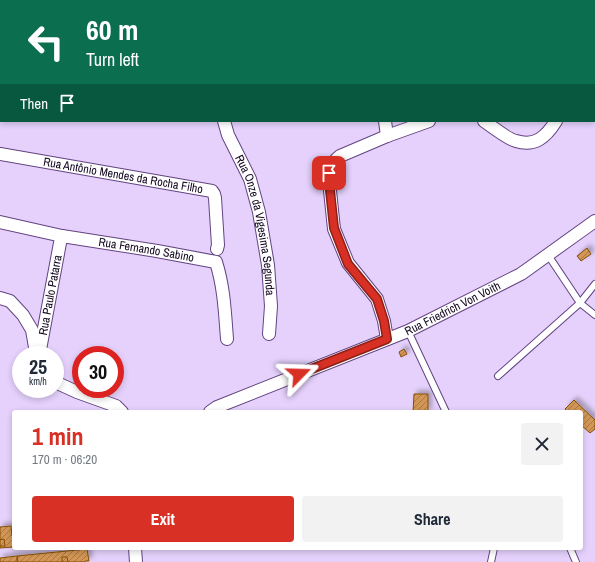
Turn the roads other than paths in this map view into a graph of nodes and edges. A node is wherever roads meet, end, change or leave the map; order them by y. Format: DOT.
graph roads {
  1 [pos="224,122"];
  2 [pos="384,122"];
  3 [pos="426,122"];
  4 [pos="486,122"];
  5 [pos="555,122"];
  6 [pos="388,136"];
  7 [pos="0,154"];
  8 [pos="595,221"];
  9 [pos="0,222"];
  10 [pos="62,236"];
  11 [pos="218,249"];
  12 [pos="548,255"];
  13 [pos="595,284"];
  14 [pos="0,298"];
  15 [pos="580,303"];
  16 [pos="595,315"];
  17 [pos="408,331"];
  18 [pos="269,334"];
  19 [pos="227,339"];
  20 [pos="387,339"];
  21 [pos="36,346"];
  22 [pos="40,346"];
  23 [pos="498,376"];
  24 [pos="64,386"];
  25 [pos="120,410"];
  26 [pos="213,410"];
  27 [pos="445,410"];
  28 [pos="135,550"];
  29 [pos="493,550"];
  30 [pos="571,550"];
  31 [pos="136,562"];
  32 [pos="491,562"];
  33 [pos="576,562"];
  1 -- 18 [label="street, Rua Onze da Vigesima Segunda"];
  2 -- 6 [label="street"];
  3 -- 6 [label="street"];
  4 -- 5 [label="street"];
  6 -- 20 [label="street"];
  7 -- 11 [label="street, Rua Antônio Mendes da Rocha Filho"];
  8 -- 12 [label="street, Rua Friedrich Von Voith"];
  9 -- 10 [label="street, Rua Fernando Sabino"];
  10 -- 19 [label="street, Rua Fernando Sabino"];
  10 -- 22 [label="street, Rua Paulo Patarra"];
  12 -- 15 [label="lane"];
  12 -- 17 [label="street, Rua Friedrich Von Voith"];
  13 -- 15 [label="lane"];
  14 -- 21 [label="street"];
  15 -- 16 [label="lane"];
  15 -- 23 [label="lane"];
  17 -- 20 [label="street, Rua Friedrich Von Voith"];
  17 -- 27 [label="lane"];
  20 -- 26 [label="street, Rua Friedrich Von Voith"];
  24 -- 25 [label="street"];
  28 -- 31 [label="street"];
  29 -- 32 [label="lane"];
  30 -- 33 [label="lane"];
}
